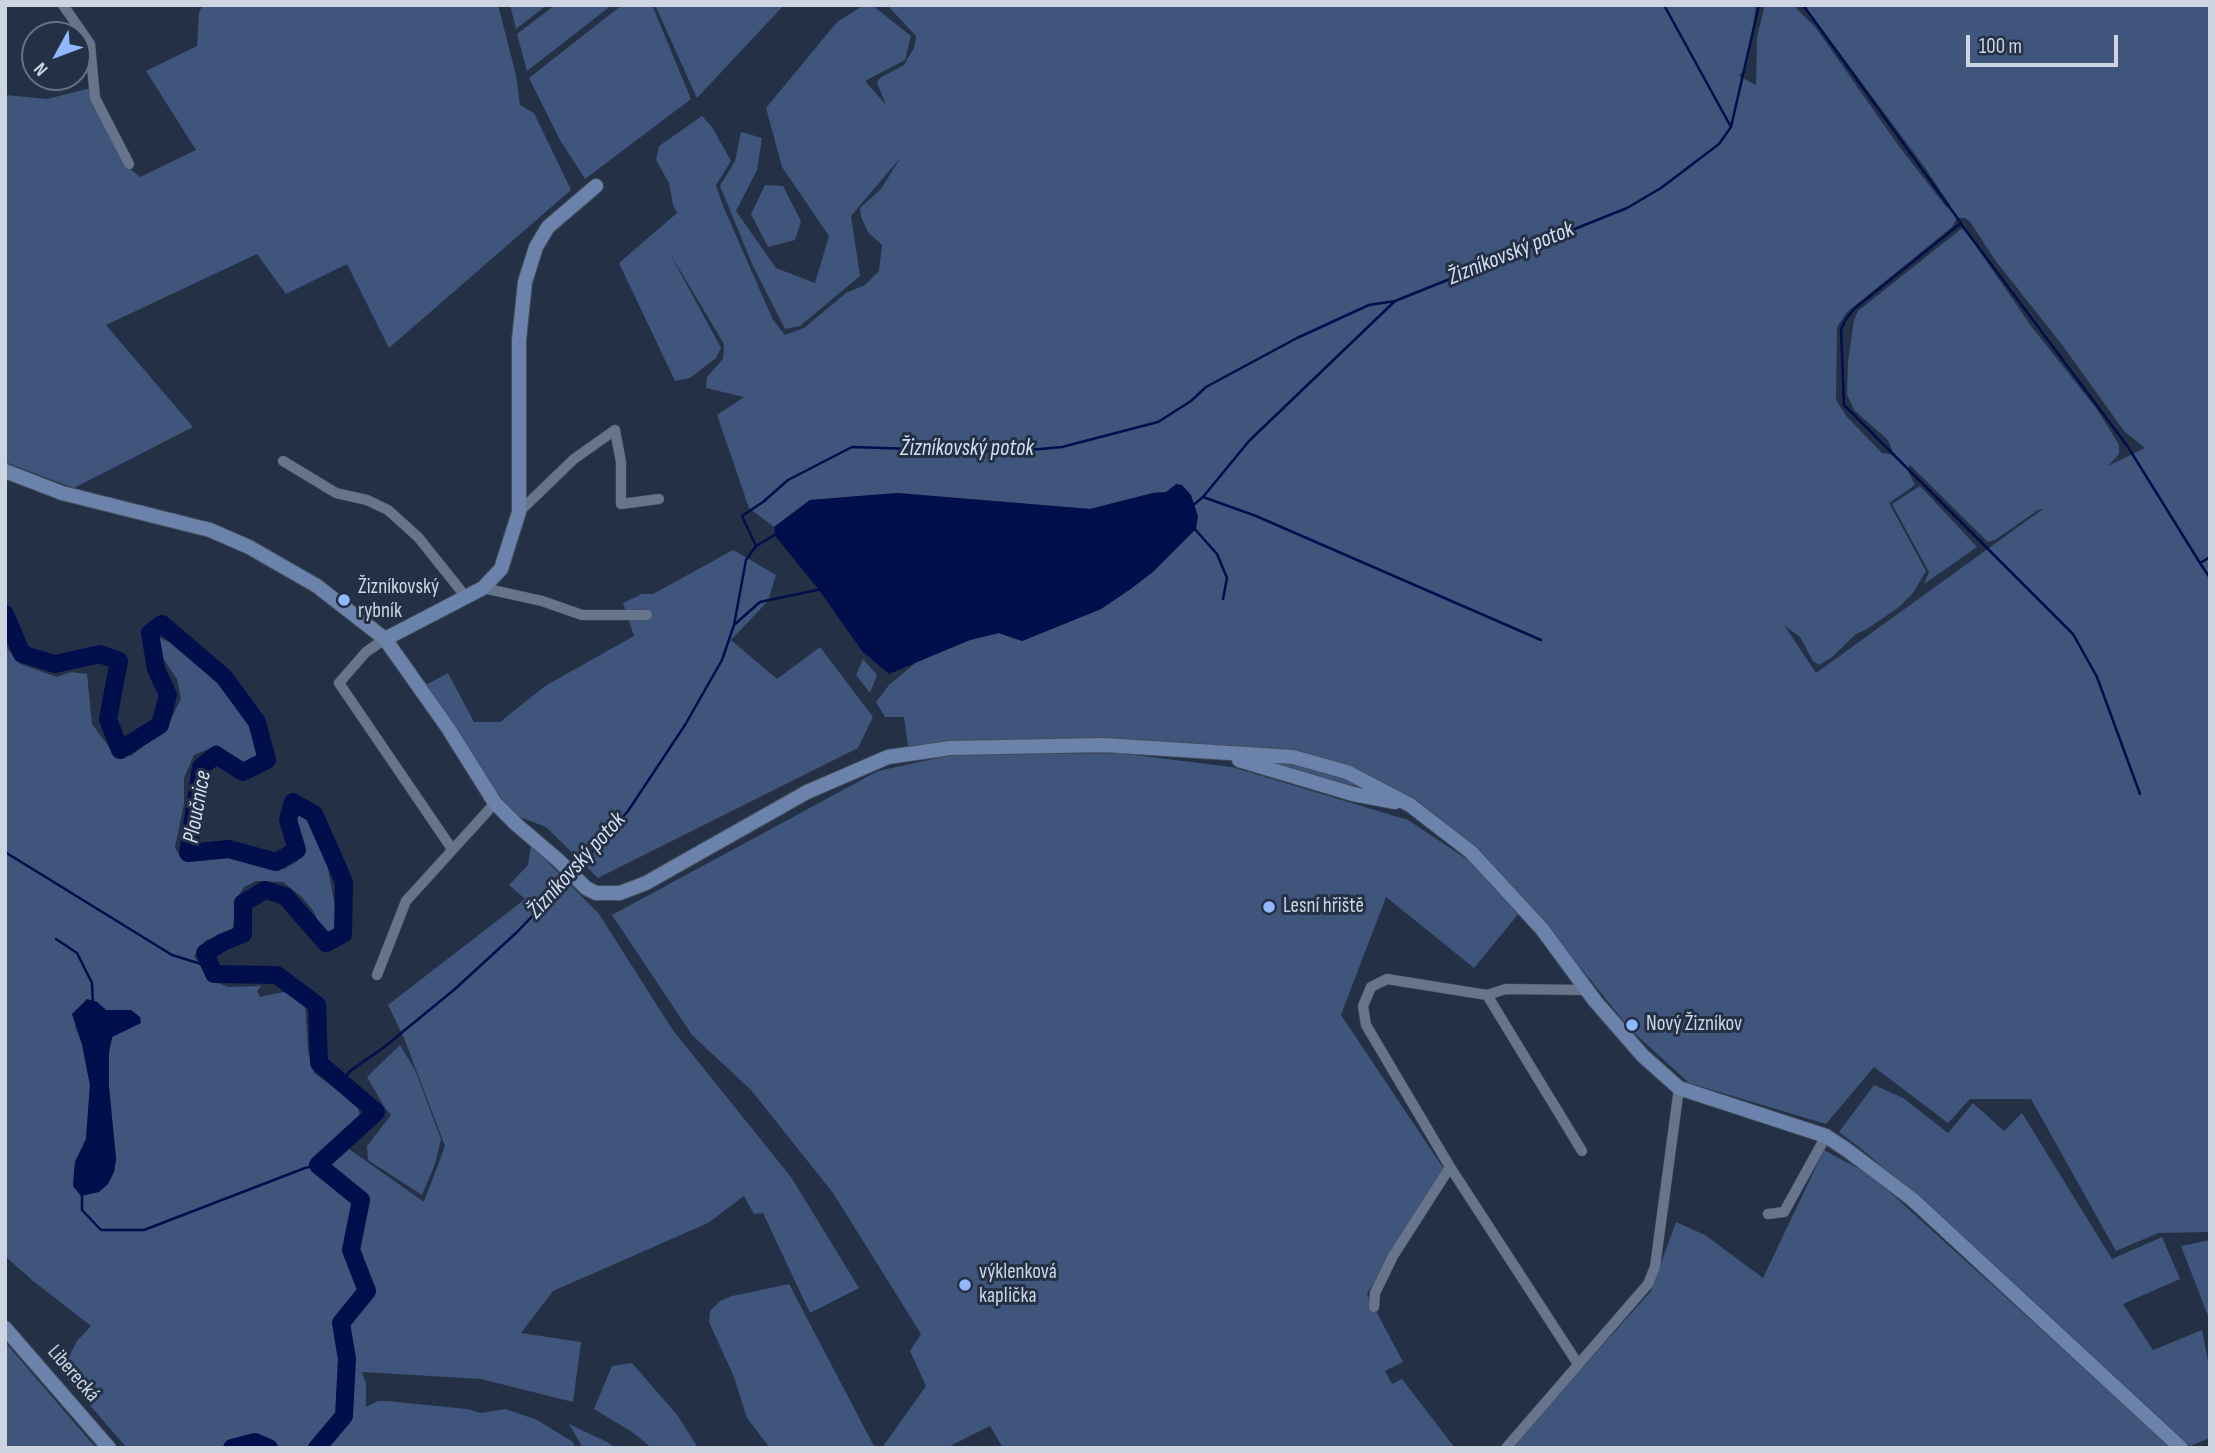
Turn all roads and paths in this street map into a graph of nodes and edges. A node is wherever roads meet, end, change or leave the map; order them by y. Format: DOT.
graph roads {
  1 [pos="62,5"];
  2 [pos="129,164"];
  3 [pos="596,186"];
  4 [pos="283,461"];
  5 [pos="5,471"];
  6 [pos="659,499"];
  7 [pos="519,513"];
  8 [pos="482,588"];
  9 [pos="466,597"];
  10 [pos="647,615"];
  11 [pos="386,639"];
  12 [pos="495,803"];
  13 [pos="452,849"];
  14 [pos="377,975"];
  15 [pos="1587,990"];
  16 [pos="1487,995"];
  17 [pos="1679,1088"];
  18 [pos="1826,1136"];
  19 [pos="1582,1151"];
  20 [pos="1450,1167"];
  21 [pos="1768,1214"];
  22 [pos="1374,1307"];
  23 [pos="5,1328"];
  24 [pos="1578,1364"];
  25 [pos="109,1448"];
  26 [pos="1506,1448"];
  27 [pos="2181,1448"];
  1 -- 2 [label="street"];
  3 -- 7 [label="street"];
  4 -- 9 [label="street"];
  5 -- 11 [label="street"];
  6 -- 7 [label="street"];
  7 -- 8 [label="street"];
  8 -- 9 [label="street"];
  8 -- 10 [label="street"];
  9 -- 11 [label="street"];
  11 -- 12 [label="street"];
  11 -- 13 [label="street"];
  12 -- 13 [label="street"];
  12 -- 15 [label="street"];
  13 -- 14 [label="street"];
  15 -- 16 [label="street"];
  15 -- 17 [label="street"];
  16 -- 19 [label="street"];
  16 -- 20 [label="street"];
  17 -- 18 [label="street"];
  17 -- 24 [label="street"];
  18 -- 21 [label="street"];
  18 -- 27 [label="street"];
  20 -- 22 [label="street"];
  20 -- 24 [label="street"];
  23 -- 25 [label="street, Liberecká"];
  24 -- 26 [label="street"];
}
